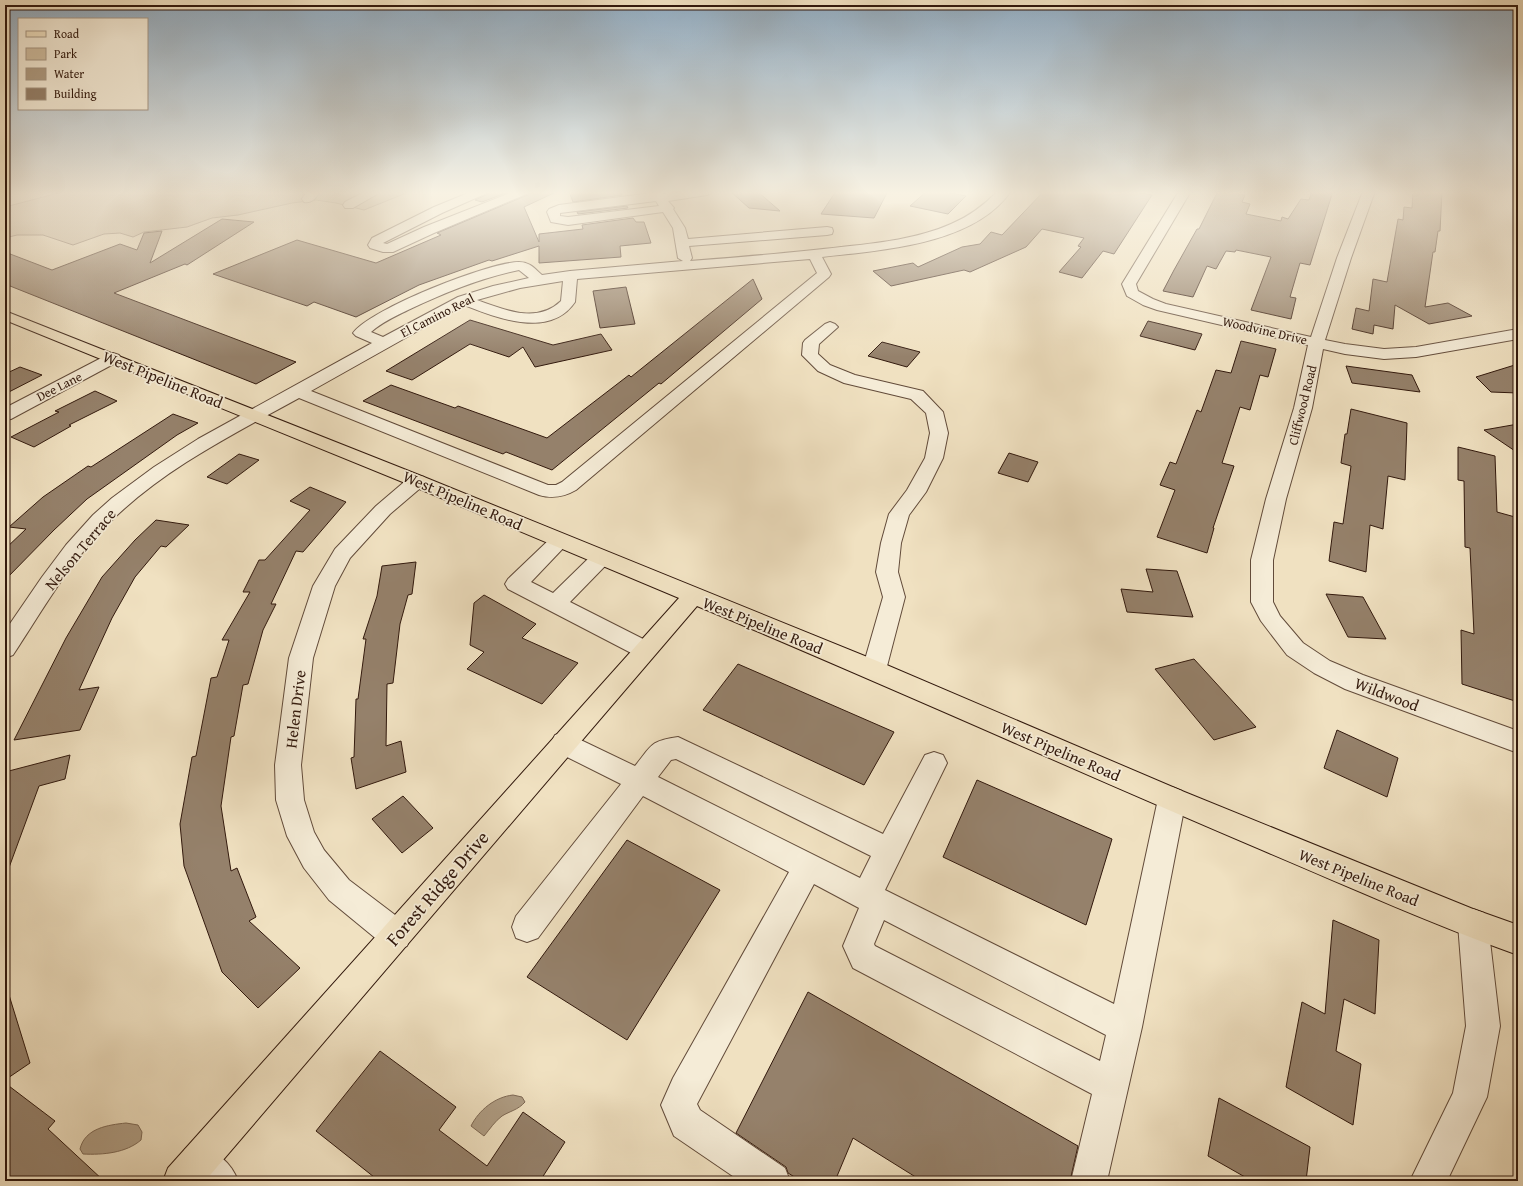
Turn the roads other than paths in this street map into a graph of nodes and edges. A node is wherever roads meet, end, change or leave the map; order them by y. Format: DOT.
graph roads {
  1 [pos="379,246"];
  2 [pos="394,246"];
  3 [pos="683,246"];
  4 [pos="802,246"];
  5 [pos="868,246"];
  6 [pos="1152,246"];
  7 [pos="1348,246"];
  8 [pos="809,255"];
  9 [pos="686,265"];
  10 [pos="570,275"];
  11 [pos="539,280"];
  12 [pos="462,300"];
  13 [pos="5,315"];
  14 [pos="830,327"];
  15 [pos="1518,334"];
  16 [pos="1317,342"];
  17 [pos="384,343"];
  18 [pos="113,358"];
  19 [pos="297,391"];
  20 [pos="5,415"];
  21 [pos="254,415"];
  22 [pos="417,481"];
  23 [pos="560,541"];
  24 [pos="601,558"];
  25 [pos="693,596"];
  26 [pos="555,604"];
  27 [pos="1272,621"];
  28 [pos="5,649"];
  29 [pos="645,650"];
  30 [pos="874,670"];
  31 [pos="1518,742"];
  32 [pos="564,743"];
  33 [pos="934,763"];
  34 [pos="638,781"];
  35 [pos="1172,799"];
  36 [pos="890,851"];
  37 [pos="808,866"];
  38 [pos="872,898"];
  39 [pos="1473,924"];
  40 [pos="527,927"];
  41 [pos="396,935"];
  42 [pos="1518,940"];
  43 [pos="1125,1027"];
  44 [pos="1112,1086"];
  45 [pos="199,1175"];
  46 [pos="772,1181"];
  47 [pos="1089,1181"];
  48 [pos="1428,1181"];
  1 -- 2 [label="street"];
  3 -- 9 [label="street"];
  4 -- 8 [label="street"];
  5 -- 8 [label="street, El Camino Real"];
  6 -- 16 [label="street, Woodvine Drive"];
  7 -- 16 [label="street, Cliffwood Road"];
  8 -- 9 [label="street, El Camino Real"];
  8 -- 19 [label="street"];
  9 -- 10 [label="street, El Camino Real"];
  10 -- 11 [label="street, El Camino Real"];
  10 -- 12 [label="street"];
  11 -- 12 [label="street, El Camino Real"];
  11 -- 17 [label="street"];
  12 -- 17 [label="street, El Camino Real"];
  13 -- 18 [label="main road, West Pipeline Road"];
  14 -- 30 [label="street"];
  15 -- 16 [label="street, Woodvine Drive"];
  16 -- 27 [label="street, Cliffwood Road"];
  17 -- 19 [label="street, El Camino Real"];
  18 -- 20 [label="street, Dee Lane"];
  18 -- 21 [label="main road, West Pipeline Road"];
  19 -- 21 [label="street, El Camino Real"];
  21 -- 22 [label="main road, West Pipeline Road"];
  21 -- 28 [label="street, Nelson Terrace"];
  22 -- 23 [label="main road, West Pipeline Road"];
  22 -- 41 [label="street, Helen Drive"];
  23 -- 24 [label="main road, West Pipeline Road"];
  23 -- 26 [label="street"];
  24 -- 25 [label="main road, West Pipeline Road"];
  24 -- 26 [label="street"];
  25 -- 29 [label="main road, Forest Ridge Drive"];
  25 -- 30 [label="main road, West Pipeline Road"];
  26 -- 29 [label="street"];
  27 -- 31 [label="street, Wildwood"];
  29 -- 32 [label="main road, Forest Ridge Drive"];
  30 -- 35 [label="main road, West Pipeline Road"];
  32 -- 34 [label="street"];
  32 -- 41 [label="main road, Forest Ridge Drive"];
  33 -- 36 [label="street"];
  34 -- 36 [label="street"];
  34 -- 37 [label="street"];
  34 -- 40 [label="street"];
  35 -- 39 [label="main road, West Pipeline Road"];
  35 -- 43 [label="street"];
  36 -- 38 [label="street"];
  37 -- 38 [label="street"];
  37 -- 46 [label="street"];
  38 -- 43 [label="street"];
  38 -- 44 [label="street"];
  39 -- 42 [label="main road, West Pipeline Road"];
  39 -- 48 [label="street"];
  41 -- 45 [label="main road, Forest Ridge Drive"];
  43 -- 44 [label="street"];
  44 -- 47 [label="street"];
}
